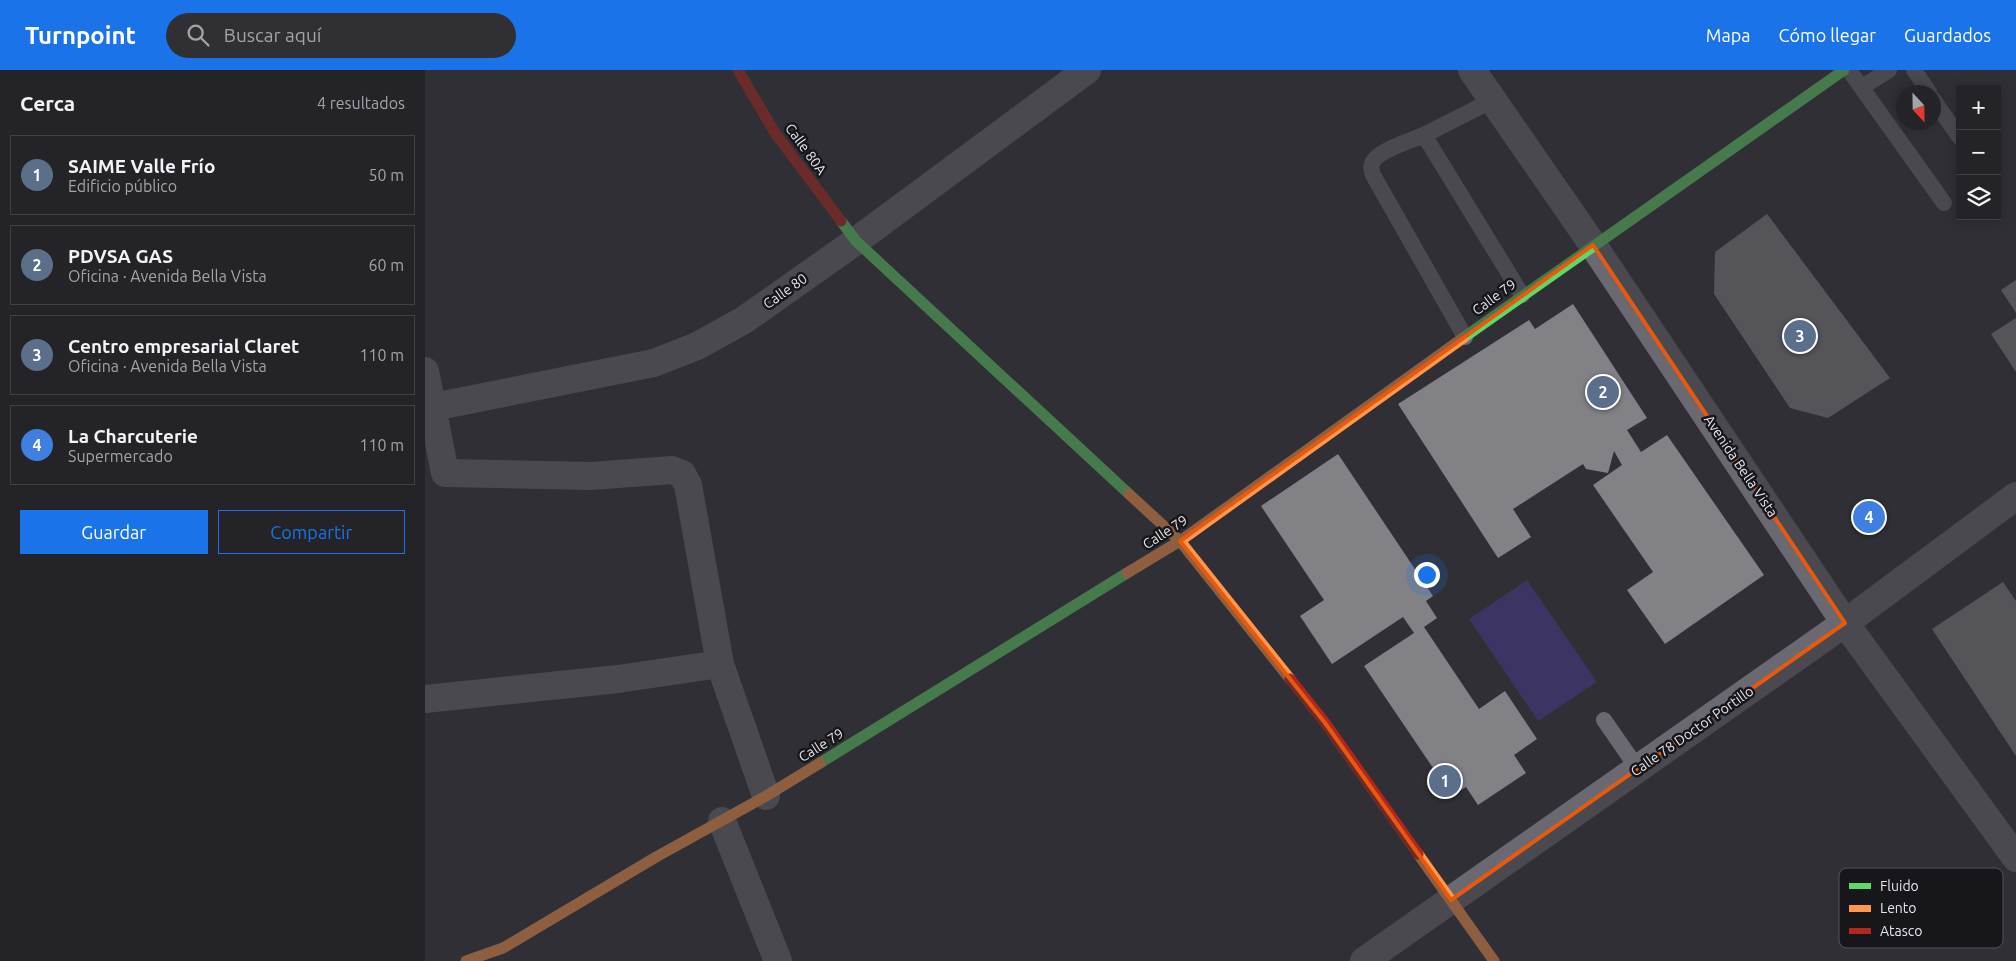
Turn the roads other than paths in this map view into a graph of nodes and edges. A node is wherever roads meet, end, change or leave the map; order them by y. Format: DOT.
graph roads {
  1 [pos="738,70"];
  2 [pos="1087,70"];
  3 [pos="1471,70"];
  4 [pos="1844,70"];
  5 [pos="1849,70"];
  6 [pos="1889,70"];
  7 [pos="1914,70"];
  8 [pos="1924,85"];
  9 [pos="1862,88"];
  10 [pos="1493,100"];
  11 [pos="1941,111"];
  12 [pos="1956,132"];
  13 [pos="1424,135"];
  14 [pos="1944,203"];
  15 [pos="856,241"];
  16 [pos="1593,245"];
  17 [pos="1522,295"];
  18 [pos="1465,337"];
  19 [pos="425,371"];
  20 [pos="433,407"];
  21 [pos="435,470"];
  22 [pos="2016,496"];
  23 [pos="1180,541"];
  24 [pos="1845,623"];
  25 [pos="720,664"];
  26 [pos="425,699"];
  27 [pos="1604,720"];
  28 [pos="1639,768"];
  29 [pos="765,796"];
  30 [pos="722,821"];
  31 [pos="2016,858"];
  32 [pos="1451,900"];
  33 [pos="466,961"];
  34 [pos="778,961"];
  35 [pos="1364,961"];
  36 [pos="1494,961"];
  1 -- 15 [label="street, Calle 80A"];
  2 -- 15 [label="street, Calle 80"];
  3 -- 10 [label="street, Avenida Bella Vista"];
  4 -- 16 [label="street, Calle 79"];
  5 -- 9 [label="lane"];
  6 -- 9 [label="lane"];
  7 -- 8 [label="lane"];
  9 -- 14 [label="lane"];
  10 -- 13 [label="lane"];
  10 -- 16 [label="street, Avenida Bella Vista"];
  11 -- 12 [label="lane"];
  13 -- 17 [label="lane"];
  13 -- 18 [label="lane"];
  15 -- 20 [label="street, Calle 80"];
  15 -- 23 [label="street, Calle 80A"];
  16 -- 17 [label="street, Calle 79"];
  16 -- 24 [label="street, Avenida Bella Vista"];
  17 -- 18 [label="street, Calle 79"];
  18 -- 23 [label="street, Calle 79"];
  19 -- 20 [label="street"];
  20 -- 21 [label="street"];
  21 -- 25 [label="street"];
  22 -- 24 [label="street, Calle 78 Doctor Portillo"];
  23 -- 29 [label="street, Calle 79"];
  23 -- 32 [label="street, Calle 80A"];
  24 -- 28 [label="street, Calle 78 Doctor Portillo"];
  24 -- 31 [label="street, Avenida Bella Vista"];
  25 -- 26 [label="street"];
  25 -- 29 [label="street"];
  27 -- 28 [label="lane"];
  28 -- 32 [label="street, Calle 78 Doctor Portillo"];
  29 -- 30 [label="street, Calle 79"];
  30 -- 33 [label="street, Calle 79"];
  30 -- 34 [label="street"];
  32 -- 35 [label="street, Calle 78 Doctor Portillo"];
  32 -- 36 [label="street, Calle 80A"];
}
